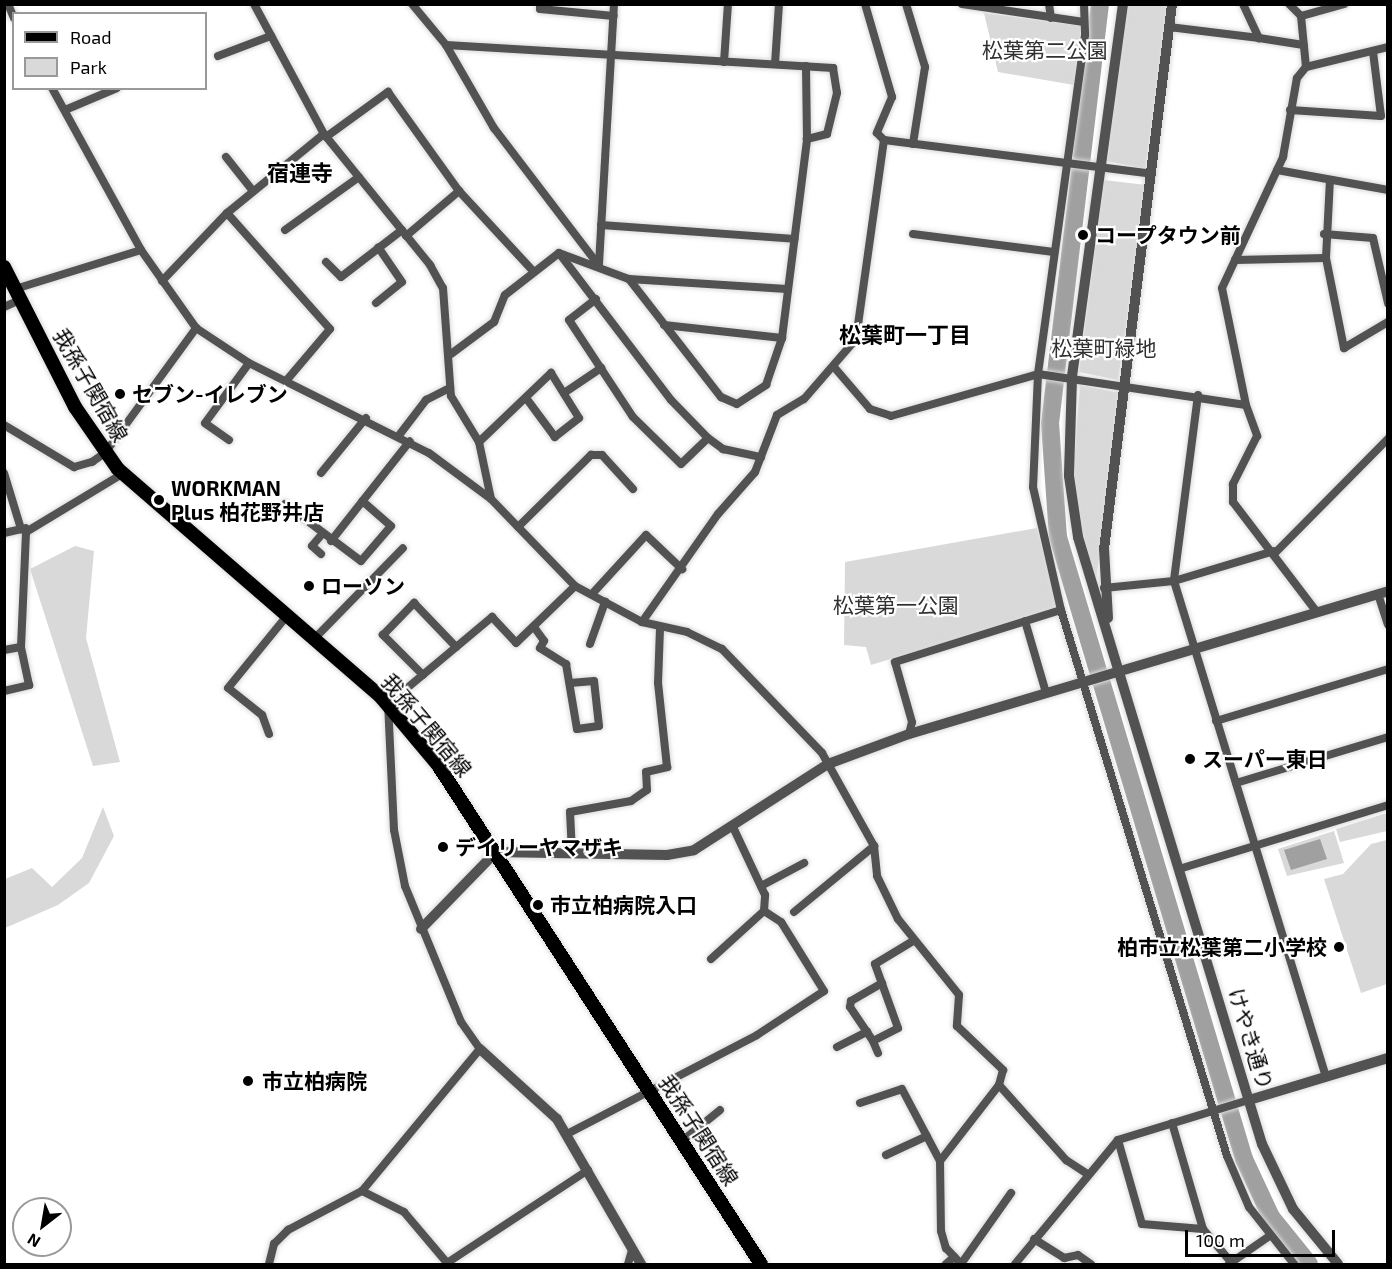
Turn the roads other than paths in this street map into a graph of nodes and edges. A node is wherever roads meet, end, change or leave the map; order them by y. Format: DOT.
graph roads {
  1 [pos="254,4"];
  2 [pos="412,4"];
  3 [pos="540,4"];
  4 [pos="614,4"];
  5 [pos="728,4"];
  6 [pos="778,4"];
  7 [pos="865,4"];
  8 [pos="906,4"];
  9 [pos="962,4"];
  10 [pos="1048,4"];
  11 [pos="1084,4"];
  12 [pos="1123,4"];
  13 [pos="1172,4"];
  14 [pos="1243,4"];
  15 [pos="1289,4"];
  16 [pos="1344,4"];
  17 [pos="1301,15"];
  18 [pos="614,16"];
  19 [pos="1051,18"];
  20 [pos="1084,22"];
  21 [pos="1169,27"];
  22 [pos="271,36"];
  23 [pos="1259,38"];
  24 [pos="446,45"];
  25 [pos="1303,45"];
  26 [pos="1388,47"];
  27 [pos="1373,52"];
  28 [pos="218,56"];
  29 [pos="611,56"];
  30 [pos="724,62"];
  31 [pos="775,64"];
  32 [pos="806,66"];
  33 [pos="1305,67"];
  34 [pos="53,90"];
  35 [pos="112,90"];
  36 [pos="65,110"];
  37 [pos="1290,110"];
  38 [pos="325,135"];
  39 [pos="807,139"];
  40 [pos="884,140"];
  41 [pos="913,144"];
  42 [pos="226,157"];
  43 [pos="1070,163"];
  44 [pos="1097,167"];
  45 [pos="1277,170"];
  46 [pos="1152,174"];
  47 [pos="359,177"];
  48 [pos="1330,180"];
  49 [pos="1388,190"];
  50 [pos="253,191"];
  51 [pos="459,191"];
  52 [pos="227,213"];
  53 [pos="601,225"];
  54 [pos="285,230"];
  55 [pos="404,233"];
  56 [pos="913,234"];
  57 [pos="1324,234"];
  58 [pos="794,239"];
  59 [pos="378,247"];
  60 [pos="141,250"];
  61 [pos="1054,252"];
  62 [pos="559,253"];
  63 [pos="1326,258"];
  64 [pos="1235,261"];
  65 [pos="326,262"];
  66 [pos="598,264"];
  67 [pos="4,267"];
  68 [pos="533,272"];
  69 [pos="629,279"];
  70 [pos="162,281"];
  71 [pos="787,289"];
  72 [pos="17,295"];
  73 [pos="596,299"];
  74 [pos="376,303"];
  75 [pos="1388,303"];
  76 [pos="4,307"];
  77 [pos="1388,322"];
  78 [pos="664,325"];
  79 [pos="196,328"];
  80 [pos="782,338"];
  81 [pos="451,354"];
  82 [pos="249,363"];
  83 [pos="834,367"];
  84 [pos="601,368"];
  85 [pos="1041,375"];
  86 [pos="1067,378"];
  87 [pos="286,381"];
  88 [pos="1124,386"];
  89 [pos="450,388"];
  90 [pos="564,393"];
  91 [pos="1198,396"];
  92 [pos="526,398"];
  93 [pos="1246,405"];
  94 [pos="366,418"];
  95 [pos="4,425"];
  96 [pos="400,434"];
  97 [pos="708,438"];
  98 [pos="1388,439"];
  99 [pos="228,440"];
  100 [pos="410,441"];
  101 [pos="479,442"];
  102 [pos="105,453"];
  103 [pos="761,457"];
  104 [pos="4,473"];
  105 [pos="321,473"];
  106 [pos="122,474"];
  107 [pos="633,489"];
  108 [pos="491,499"];
  109 [pos="362,501"];
  110 [pos="285,504"];
  111 [pos="518,527"];
  112 [pos="25,528"];
  113 [pos="4,533"];
  114 [pos="322,534"];
  115 [pos="331,541"];
  116 [pos="403,548"];
  117 [pos="1275,552"];
  118 [pos="321,554"];
  119 [pos="682,570"];
  120 [pos="1174,580"];
  121 [pos="575,586"];
  122 [pos="1104,588"];
  123 [pos="1383,593"];
  124 [pos="592,594"];
  125 [pos="605,602"];
  126 [pos="1061,610"];
  127 [pos="1316,611"];
  128 [pos="1386,614"];
  129 [pos="286,617"];
  130 [pos="1025,621"];
  131 [pos="642,622"];
  132 [pos="1388,624"];
  133 [pos="534,627"];
  134 [pos="660,628"];
  135 [pos="314,639"];
  136 [pos="590,644"];
  137 [pos="21,647"];
  138 [pos="456,647"];
  139 [pos="1195,648"];
  140 [pos="4,650"];
  141 [pos="1388,669"];
  142 [pos="1119,671"];
  143 [pos="423,675"];
  144 [pos="1086,681"];
  145 [pos="570,683"];
  146 [pos="4,691"];
  147 [pos="1046,693"];
  148 [pos="388,704"];
  149 [pos="1216,721"];
  150 [pos="269,734"];
  151 [pos="909,735"];
  152 [pos="1388,736"];
  153 [pos="828,764"];
  154 [pos="1236,783"];
  155 [pos="1388,805"];
  156 [pos="734,829"];
  157 [pos="874,846"];
  158 [pos="1255,846"];
  159 [pos="496,852"];
  160 [pos="572,853"];
  161 [pos="804,863"];
  162 [pos="1179,869"];
  163 [pos="761,886"];
  164 [pos="764,911"];
  165 [pos="794,912"];
  166 [pos="421,929"];
  167 [pos="914,941"];
  168 [pos="711,959"];
  169 [pos="882,983"];
  170 [pos="867,1032"];
  171 [pos="873,1041"];
  172 [pos="837,1047"];
  173 [pos="480,1049"];
  174 [pos="878,1053"];
  175 [pos="1388,1058"];
  176 [pos="1326,1077"];
  177 [pos="999,1085"];
  178 [pos="649,1092"];
  179 [pos="860,1102"];
  180 [pos="1244,1102"];
  181 [pos="720,1110"];
  182 [pos="1218,1110"];
  183 [pos="1172,1123"];
  184 [pos="567,1134"];
  185 [pos="927,1136"];
  186 [pos="1118,1140"];
  187 [pos="682,1141"];
  188 [pos="886,1155"];
  189 [pos="940,1161"];
  190 [pos="588,1170"];
  191 [pos="1086,1173"];
  192 [pos="362,1191"];
  193 [pos="1011,1193"];
  194 [pos="1203,1230"];
  195 [pos="1268,1237"];
  196 [pos="1034,1239"];
  197 [pos="632,1250"];
  198 [pos="954,1257"];
  199 [pos="1230,1263"];
  200 [pos="269,1264"];
  201 [pos="447,1264"];
  202 [pos="628,1264"];
  203 [pos="641,1264"];
  204 [pos="761,1264"];
  205 [pos="946,1264"];
  206 [pos="961,1264"];
  207 [pos="1015,1264"];
  208 [pos="1091,1264"];
  209 [pos="1294,1264"];
  210 [pos="1338,1264"];
  1 -- 22 [label="street"];
  2 -- 24 [label="street"];
  3 -- 18 [label="street"];
  4 -- 18 [label="street"];
  5 -- 30 [label="street"];
  6 -- 31 [label="street"];
  7 -- 40 [label="street"];
  8 -- 41 [label="street"];
  9 -- 19 [label="street"];
  10 -- 19 [label="street"];
  11 -- 20 [label="street"];
  12 -- 44 [label="street"];
  13 -- 21 [label="street"];
  14 -- 23 [label="street"];
  15 -- 17 [label="street"];
  16 -- 17 [label="street"];
  17 -- 25 [label="street"];
  18 -- 29 [label="street"];
  19 -- 20 [label="street"];
  20 -- 43 [label="street"];
  21 -- 23 [label="street"];
  21 -- 46 [label="street"];
  22 -- 28 [label="street"];
  22 -- 38 [label="street"];
  23 -- 25 [label="street"];
  24 -- 29 [label="street"];
  24 -- 66 [label="street"];
  25 -- 33 [label="street"];
  26 -- 27 [label="street"];
  27 -- 33 [label="street"];
  27 -- 37 [label="street"];
  29 -- 30 [label="street"];
  29 -- 53 [label="street"];
  30 -- 31 [label="street"];
  31 -- 32 [label="street"];
  32 -- 39 [label="street"];
  32 -- 39 [label="street"];
  33 -- 37 [label="street"];
  34 -- 36 [label="street"];
  35 -- 36 [label="street"];
  36 -- 60 [label="street"];
  37 -- 45 [label="street"];
  38 -- 47 [label="street"];
  38 -- 50 [label="street"];
  38 -- 51 [label="street"];
  39 -- 58 [label="street"];
  40 -- 41 [label="street"];
  40 -- 83 [label="street"];
  41 -- 43 [label="street"];
  42 -- 50 [label="street"];
  43 -- 44 [label="street"];
  43 -- 61 [label="street"];
  44 -- 46 [label="street"];
  44 -- 86 [label="street"];
  45 -- 48 [label="street"];
  45 -- 64 [label="street"];
  46 -- 88 [label="street"];
  47 -- 54 [label="street"];
  47 -- 55 [label="street"];
  48 -- 49 [label="street"];
  48 -- 57 [label="street"];
  50 -- 52 [label="street"];
  51 -- 55 [label="street"];
  51 -- 68 [label="street"];
  52 -- 70 [label="street"];
  52 -- 87 [label="street"];
  53 -- 58 [label="street"];
  53 -- 66 [label="street"];
  55 -- 59 [label="street"];
  55 -- 81 [label="street"];
  56 -- 61 [label="street"];
  57 -- 63 [label="street"];
  57 -- 75 [label="street"];
  58 -- 71 [label="street"];
  59 -- 65 [label="street"];
  59 -- 74 [label="street"];
  60 -- 70 [label="street"];
  60 -- 72 [label="street"];
  61 -- 85 [label="street"];
  62 -- 66 [label="street"];
  62 -- 68 [label="street"];
  62 -- 73 [label="street"];
  63 -- 64 [label="street"];
  63 -- 77 [label="street"];
  64 -- 93 [label="street"];
  66 -- 69 [label="street"];
  67 -- 72 [label="main road, 我孫子関宿線"];
  68 -- 81 [label="street"];
  69 -- 71 [label="street"];
  69 -- 78 [label="street"];
  70 -- 79 [label="street"];
  71 -- 80 [label="street"];
  72 -- 76 [label="street"];
  72 -- 102 [label="main road, 我孫子関宿線"];
  73 -- 84 [label="street"];
  73 -- 97 [label="street"];
  78 -- 80 [label="street"];
  78 -- 80 [label="street"];
  79 -- 82 [label="street"];
  79 -- 102 [label="street"];
  81 -- 89 [label="street"];
  82 -- 87 [label="street"];
  82 -- 99 [label="street"];
  83 -- 85 [label="street"];
  83 -- 103 [label="street"];
  84 -- 90 [label="street"];
  84 -- 97 [label="street"];
  85 -- 86 [label="street"];
  85 -- 126 [label="street"];
  86 -- 88 [label="street"];
  86 -- 142 [label="street"];
  87 -- 94 [label="street"];
  88 -- 91 [label="street"];
  88 -- 122 [label="street"];
  89 -- 96 [label="street"];
  89 -- 101 [label="street"];
  90 -- 92 [label="street"];
  90 -- 92 [label="street"];
  91 -- 93 [label="street"];
  91 -- 120 [label="street"];
  92 -- 101 [label="street"];
  93 -- 117 [label="street"];
  94 -- 96 [label="street"];
  94 -- 105 [label="street"];
  95 -- 102 [label="street"];
  96 -- 100 [label="street"];
  97 -- 103 [label="street"];
  98 -- 117 [label="street"];
  100 -- 108 [label="street"];
  100 -- 109 [label="street"];
  101 -- 108 [label="street"];
  102 -- 106 [label="main road, 我孫子関宿線"];
  103 -- 119 [label="street"];
  104 -- 112 [label="street"];
  106 -- 112 [label="street"];
  106 -- 129 [label="main road, 我孫子関宿線"];
  107 -- 111 [label="street"];
  108 -- 111 [label="street"];
  109 -- 115 [label="street"];
  109 -- 115 [label="street"];
  110 -- 114 [label="street"];
  111 -- 121 [label="street"];
  112 -- 113 [label="street"];
  112 -- 137 [label="street"];
  114 -- 115 [label="street"];
  114 -- 118 [label="street"];
  116 -- 135 [label="street"];
  117 -- 120 [label="street"];
  117 -- 127 [label="street"];
  119 -- 124 [label="street"];
  119 -- 131 [label="street"];
  120 -- 122 [label="street"];
  120 -- 139 [label="street"];
  121 -- 124 [label="street"];
  121 -- 133 [label="street"];
  122 -- 142 [label="street"];
  123 -- 127 [label="street"];
  123 -- 128 [label="street"];
  124 -- 125 [label="street"];
  125 -- 131 [label="street"];
  125 -- 136 [label="street"];
  126 -- 130 [label="street"];
  126 -- 144 [label="street"];
  127 -- 139 [label="street"];
  128 -- 132 [label="street"];
  129 -- 135 [label="main road, 我孫子関宿線"];
  129 -- 150 [label="street"];
  130 -- 147 [label="street"];
  130 -- 151 [label="street"];
  131 -- 134 [label="street"];
  133 -- 138 [label="street"];
  133 -- 145 [label="street"];
  134 -- 153 [label="street"];
  134 -- 160 [label="street"];
  135 -- 148 [label="main road, 我孫子関宿線"];
  137 -- 140 [label="street"];
  137 -- 146 [label="street"];
  138 -- 143 [label="street"];
  138 -- 143 [label="street"];
  139 -- 142 [label="street"];
  139 -- 149 [label="street"];
  141 -- 149 [label="street"];
  142 -- 144 [label="street"];
  142 -- 162 [label="street, けやき通り"];
  143 -- 148 [label="street"];
  144 -- 147 [label="street"];
  144 -- 182 [label="street"];
  145 -- 145 [label="street"];
  147 -- 151 [label="street"];
  148 -- 159 [label="main road, 我孫子関宿線"];
  148 -- 166 [label="street"];
  149 -- 154 [label="street"];
  151 -- 153 [label="street"];
  152 -- 154 [label="street"];
  153 -- 156 [label="street"];
  153 -- 157 [label="street"];
  154 -- 158 [label="street"];
  155 -- 158 [label="street"];
  156 -- 160 [label="street"];
  156 -- 163 [label="street"];
  157 -- 165 [label="street"];
  157 -- 167 [label="street"];
  158 -- 162 [label="street"];
  158 -- 176 [label="street"];
  159 -- 160 [label="street"];
  159 -- 166 [label="street"];
  159 -- 178 [label="main road, 我孫子関宿線"];
  161 -- 163 [label="street"];
  162 -- 180 [label="street, けやき通り"];
  163 -- 164 [label="street"];
  164 -- 168 [label="street"];
  164 -- 178 [label="street"];
  166 -- 173 [label="street"];
  167 -- 169 [label="street"];
  167 -- 177 [label="street"];
  169 -- 170 [label="street"];
  169 -- 171 [label="street"];
  170 -- 171 [label="street"];
  170 -- 172 [label="street"];
  171 -- 174 [label="street"];
  173 -- 184 [label="street"];
  173 -- 192 [label="street"];
  175 -- 176 [label="street"];
  176 -- 180 [label="street"];
  177 -- 189 [label="street"];
  177 -- 191 [label="street"];
  178 -- 184 [label="street"];
  178 -- 187 [label="main road, 我孫子関宿線"];
  179 -- 185 [label="street"];
  180 -- 182 [label="street"];
  180 -- 210 [label="street, けやき通り"];
  181 -- 187 [label="street"];
  182 -- 183 [label="street"];
  182 -- 195 [label="street"];
  183 -- 186 [label="street"];
  183 -- 194 [label="street"];
  184 -- 190 [label="street"];
  185 -- 188 [label="street"];
  185 -- 189 [label="street"];
  186 -- 191 [label="street"];
  186 -- 194 [label="street"];
  187 -- 204 [label="main road, 我孫子関宿線"];
  189 -- 198 [label="street"];
  190 -- 197 [label="street"];
  190 -- 201 [label="street"];
  191 -- 196 [label="street"];
  192 -- 200 [label="street"];
  192 -- 201 [label="street"];
  193 -- 206 [label="street"];
  194 -- 199 [label="street"];
  195 -- 199 [label="street"];
  195 -- 209 [label="street"];
  196 -- 207 [label="street"];
  196 -- 208 [label="street"];
  197 -- 202 [label="street"];
  197 -- 203 [label="street"];
  198 -- 205 [label="street"];
  198 -- 206 [label="street"];
}
